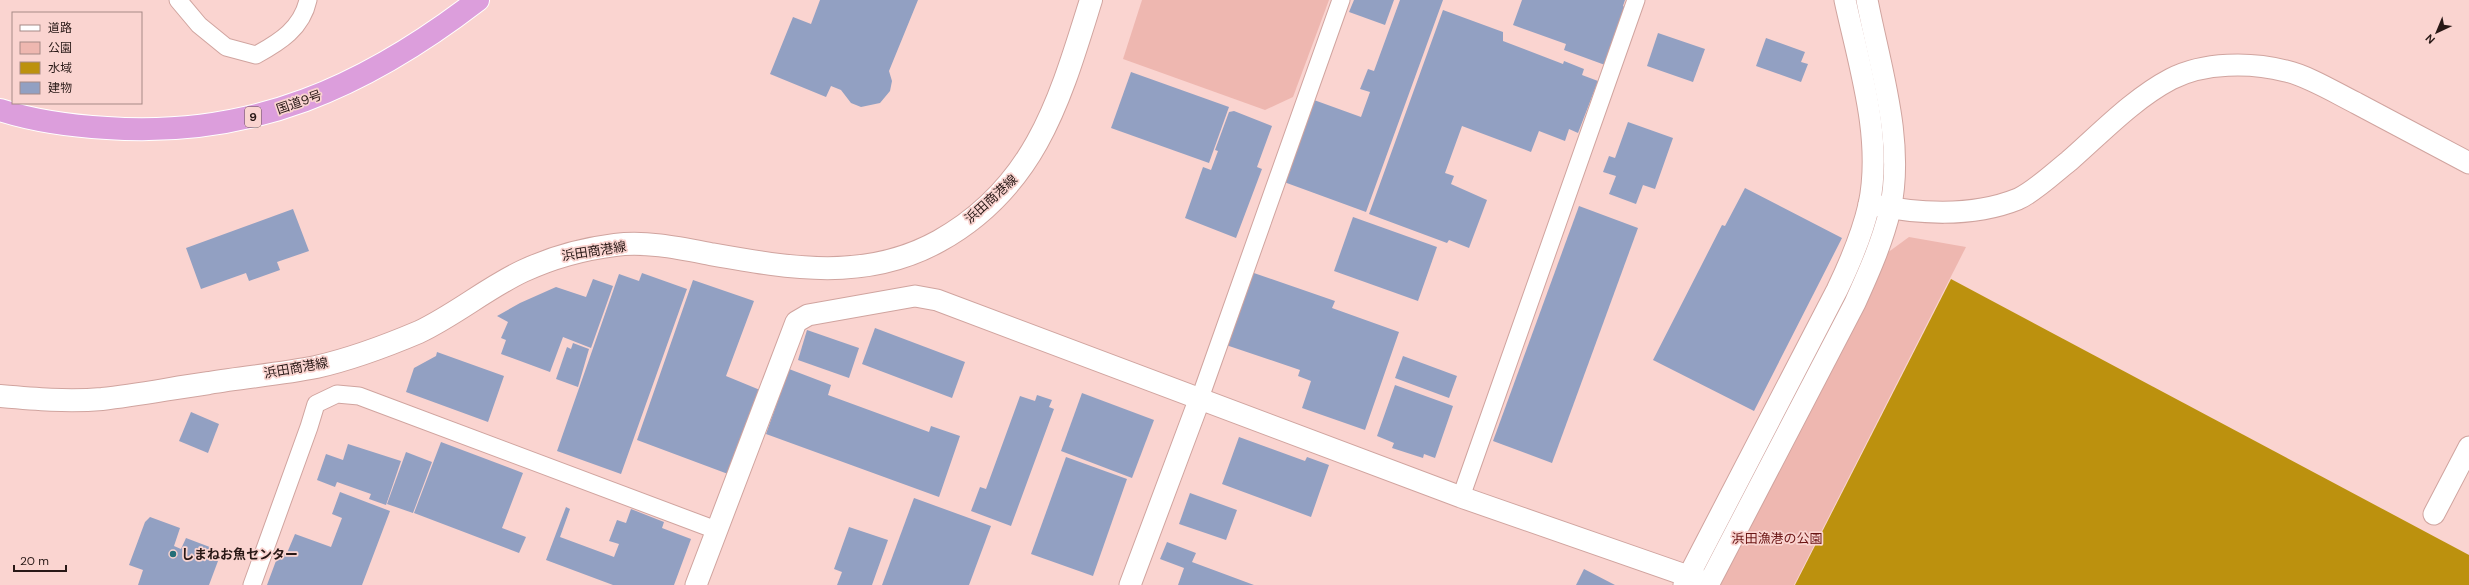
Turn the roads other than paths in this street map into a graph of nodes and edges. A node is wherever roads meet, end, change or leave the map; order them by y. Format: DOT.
graph roads {
  1 [pos="178,0"];
  2 [pos="308,0"];
  3 [pos="478,0"];
  4 [pos="1091,0"];
  5 [pos="1341,0"];
  6 [pos="1636,0"];
  7 [pos="1845,0"];
  8 [pos="1867,0"];
  9 [pos="0,110"];
  10 [pos="2469,163"];
  11 [pos="1869,204"];
  12 [pos="1890,208"];
  13 [pos="0,396"];
  14 [pos="1200,398"];
  15 [pos="2469,447"];
  16 [pos="1462,497"];
  17 [pos="2434,514"];
  18 [pos="716,530"];
  19 [pos="1687,580"];
  20 [pos="1708,584"];
  21 [pos="252,585"];
  22 [pos="696,585"];
  23 [pos="1130,585"];
  1 -- 2 [label="street"];
  3 -- 9 [label="highway, 国道9号 / 9"];
  4 -- 13 [label="main road, 浜田商港線"];
  5 -- 14 [label="street"];
  6 -- 16 [label="street"];
  7 -- 11 [label="street"];
  8 -- 12 [label="street"];
  10 -- 12 [label="street"];
  11 -- 12 [label="street"];
  11 -- 19 [label="street"];
  12 -- 20 [label="street"];
  14 -- 16 [label="street"];
  14 -- 18 [label="street"];
  14 -- 23 [label="street"];
  15 -- 17 [label="street"];
  16 -- 19 [label="street"];
  18 -- 21 [label="street"];
  18 -- 22 [label="street"];
  19 -- 20 [label="street"];
}
